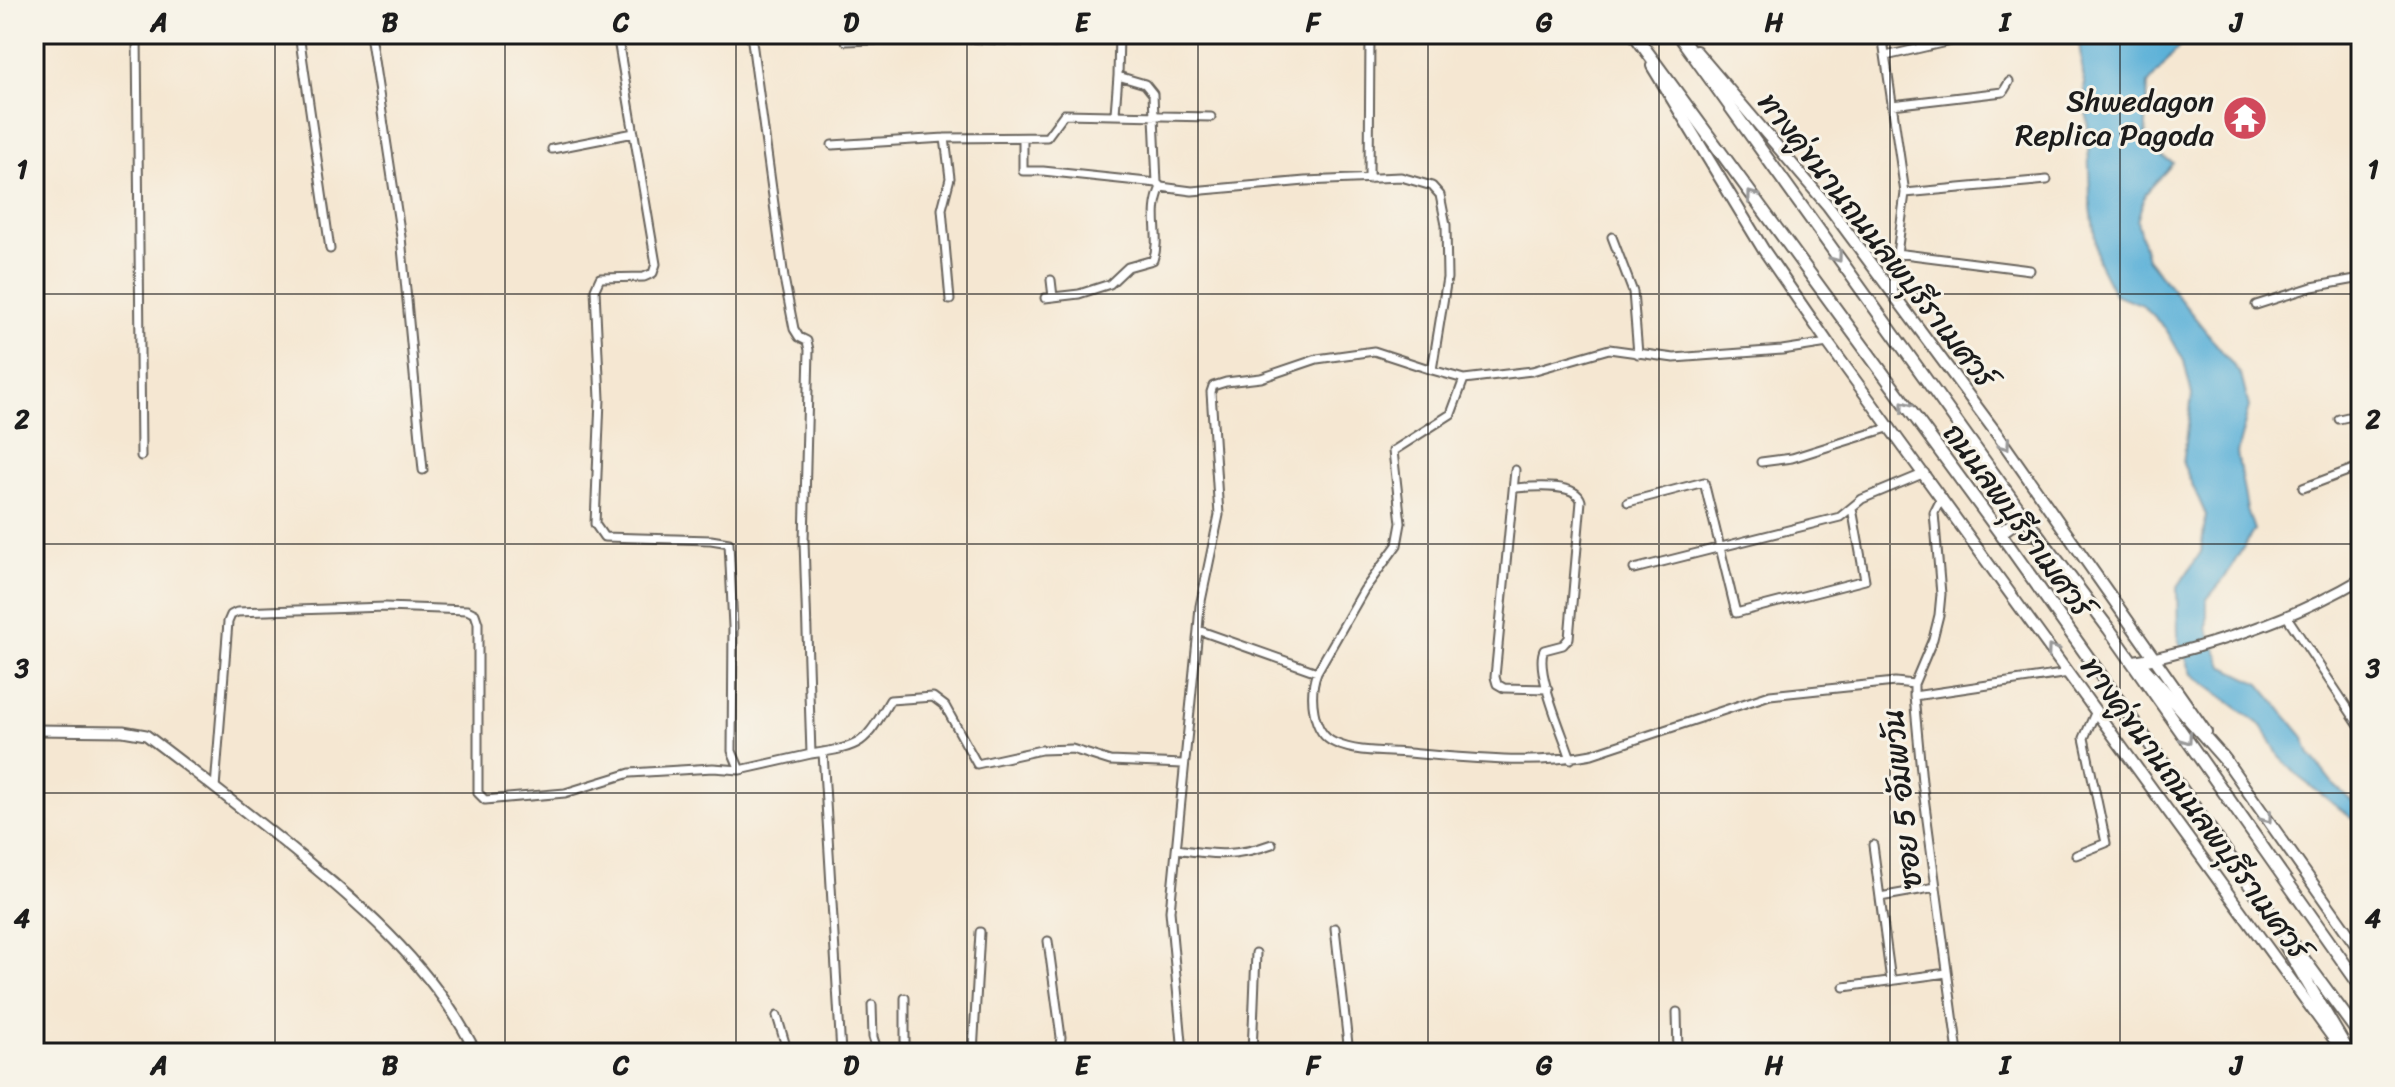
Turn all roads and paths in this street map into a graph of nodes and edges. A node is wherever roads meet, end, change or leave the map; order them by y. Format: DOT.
graph roads {
  1 [pos="137,34"];
  2 [pos="299,34"];
  3 [pos="370,34"];
  4 [pos="617,34"];
  5 [pos="751,34"];
  6 [pos="1370,34"];
  7 [pos="1633,34"];
  8 [pos="1680,34"];
  9 [pos="1882,34"];
  10 [pos="2004,34"];
  11 [pos="1119,36"];
  12 [pos="846,41"];
  13 [pos="1886,56"];
  14 [pos="1118,76"];
  15 [pos="2009,82"];
  16 [pos="1892,105"];
  17 [pos="1115,113"];
  18 [pos="1211,117"];
  19 [pos="1155,118"];
  20 [pos="634,133"];
  21 [pos="945,138"];
  22 [pos="1023,138"];
  23 [pos="832,145"];
  24 [pos="552,149"];
  25 [pos="1369,179"];
  26 [pos="2047,180"];
  27 [pos="1159,185"];
  28 [pos="1905,193"];
  29 [pos="1612,237"];
  30 [pos="330,249"];
  31 [pos="1896,253"];
  32 [pos="2030,270"];
  33 [pos="2361,278"];
  34 [pos="1051,280"];
  35 [pos="1892,292"];
  36 [pos="950,300"];
  37 [pos="2256,305"];
  38 [pos="1828,343"];
  39 [pos="1638,354"];
  40 [pos="1432,370"];
  41 [pos="1464,379"];
  42 [pos="2361,414"];
  43 [pos="2339,419"];
  44 [pos="1891,427"];
  45 [pos="141,456"];
  46 [pos="1761,462"];
  47 [pos="2361,466"];
  48 [pos="423,470"];
  49 [pos="1515,470"];
  50 [pos="1925,473"];
  51 [pos="1514,488"];
  52 [pos="2303,488"];
  53 [pos="1942,497"];
  54 [pos="1628,502"];
  55 [pos="1852,508"];
  56 [pos="2024,516"];
  57 [pos="2000,533"];
  58 [pos="1721,546"];
  59 [pos="1634,569"];
  60 [pos="2361,579"];
  61 [pos="2287,617"];
  62 [pos="2109,629"];
  63 [pos="1198,630"];
  64 [pos="2154,658"];
  65 [pos="2137,661"];
  66 [pos="1317,672"];
  67 [pos="2069,673"];
  68 [pos="1914,684"];
  69 [pos="1548,689"];
  70 [pos="1914,696"];
  71 [pos="2096,711"];
  72 [pos="2361,728"];
  73 [pos="34,730"];
  74 [pos="823,752"];
  75 [pos="811,754"];
  76 [pos="1571,759"];
  77 [pos="2226,761"];
  78 [pos="1183,764"];
  79 [pos="740,770"];
  80 [pos="215,788"];
  81 [pos="1272,844"];
  82 [pos="1873,845"];
  83 [pos="1177,849"];
  84 [pos="2076,855"];
  85 [pos="1936,887"];
  86 [pos="2254,891"];
  87 [pos="1880,897"];
  88 [pos="1335,928"];
  89 [pos="980,932"];
  90 [pos="1048,941"];
  91 [pos="2361,952"];
  92 [pos="1256,953"];
  93 [pos="1947,973"];
  94 [pos="1891,981"];
  95 [pos="1844,987"];
  96 [pos="2361,987"];
  97 [pos="905,998"];
  98 [pos="872,1005"];
  99 [pos="1677,1012"];
  100 [pos="777,1016"];
  101 [pos="2361,1037"];
  102 [pos="476,1053"];
  103 [pos="788,1053"];
  104 [pos="841,1053"];
  105 [pos="878,1053"];
  106 [pos="905,1053"];
  107 [pos="973,1053"];
  108 [pos="1059,1053"];
  109 [pos="1183,1053"];
  110 [pos="1252,1053"];
  111 [pos="1349,1053"];
  112 [pos="1678,1053"];
  113 [pos="1958,1053"];
  114 [pos="2346,1053"];
  1 -- 45 [label="street"];
  2 -- 30 [label="street"];
  3 -- 48 [label="street"];
  4 -- 20 [label="street"];
  5 -- 75 [label="street"];
  6 -- 25 [label="street"];
  7 -- 38 [label="main road, ทางคู่ขนานถนนลพบุรีราเมศวร์"];
  57 -- 7 [label="main road, ถนนลพบุรีราเมศวร์, one-way"];
  8 -- 35 [label="main road, ทางคู่ขนานถนนลพบุรีราเมศวร์"];
  8 -- 56 [label="main road, ถนนลพบุรีราเมศวร์, one-way"];
  9 -- 13 [label="street"];
  10 -- 13 [label="street"];
  11 -- 12 [label="street"];
  11 -- 14 [label="street"];
  13 -- 16 [label="street"];
  14 -- 17 [label="street"];
  14 -- 19 [label="street"];
  15 -- 16 [label="street"];
  16 -- 28 [label="street"];
  17 -- 19 [label="street"];
  17 -- 22 [label="street"];
  18 -- 19 [label="street"];
  19 -- 27 [label="street"];
  20 -- 24 [label="street"];
  20 -- 79 [label="street"];
  21 -- 22 [label="street"];
  21 -- 23 [label="street"];
  21 -- 36 [label="street"];
  22 -- 27 [label="street"];
  25 -- 27 [label="street"];
  25 -- 40 [label="street"];
  26 -- 28 [label="street"];
  27 -- 34 [label="street"];
  28 -- 31 [label="street"];
  29 -- 39 [label="street"];
  31 -- 32 [label="street"];
  31 -- 35 [label="street"];
  33 -- 37 [label="street"];
  35 -- 64 [label="main road, ทางคู่ขนานถนนลพบุรีราเมศวร์, one-way"];
  38 -- 39 [label="street"];
  38 -- 44 [label="main road, ทางคู่ขนานถนนลพบุรีราเมศวร์"];
  39 -- 41 [label="street"];
  40 -- 41 [label="street"];
  40 -- 63 [label="street"];
  41 -- 66 [label="street"];
  42 -- 43 [label="street"];
  44 -- 46 [label="street"];
  44 -- 50 [label="main road, ทางคู่ขนานถนนลพบุรีราเมศวร์"];
  47 -- 52 [label="street"];
  49 -- 51 [label="street"];
  50 -- 53 [label="main road, ทางคู่ขนานถนนลพบุรีราเมศวร์"];
  50 -- 55 [label="street"];
  51 -- 69 [label="street"];
  51 -- 69 [label="street"];
  67 -- 53 [label="main road, ทางคู่ขนานถนนลพบุรีราเมศวร์, one-way"];
  53 -- 68 [label="street, ซอย 5 อัมพวัน"];
  54 -- 58 [label="street"];
  55 -- 58 [label="street"];
  55 -- 58 [label="street"];
  56 -- 57 [label="main road"];
  56 -- 62 [label="main road, ถนนลพบุรีราเมศวร์"];
  57 -- 86 [label="main road, ถนนลพบุรีราเมศวร์"];
  58 -- 59 [label="street"];
  60 -- 61 [label="street"];
  61 -- 64 [label="street"];
  61 -- 72 [label="street"];
  62 -- 65 [label="main road"];
  62 -- 96 [label="main road, ถนนลพบุรีราเมศวร์, one-way"];
  63 -- 66 [label="street"];
  63 -- 78 [label="street"];
  64 -- 65 [label="main road"];
  64 -- 77 [label="main road, ทางคู่ขนานถนนลพบุรีราเมศวร์"];
  65 -- 77 [label="main road"];
  66 -- 76 [label="street"];
  67 -- 70 [label="street"];
  67 -- 71 [label="main road, ทางคู่ขนานถนนลพบุรีราเมศวร์"];
  68 -- 70 [label="street, ซอย 5 อัมพวัน"];
  68 -- 76 [label="street"];
  69 -- 76 [label="street"];
  70 -- 85 [label="street, ซอย 5 อัมพวัน"];
  71 -- 84 [label="street"];
  71 -- 114 [label="main road, ทางคู่ขนานถนนลพบุรีราเมศวร์"];
  73 -- 80 [label="street"];
  74 -- 75 [label="street"];
  74 -- 78 [label="street"];
  74 -- 104 [label="street"];
  75 -- 79 [label="street"];
  77 -- 91 [label="main road, ทางคู่ขนานถนนลพบุรีราเมศวร์, one-way"];
  78 -- 83 [label="street"];
  79 -- 80 [label="street"];
  80 -- 102 [label="street"];
  81 -- 83 [label="street"];
  82 -- 87 [label="street"];
  83 -- 109 [label="street"];
  85 -- 87 [label="street"];
  85 -- 93 [label="street, ซอย 5 อัมพวัน"];
  86 -- 101 [label="main road, ถนนลพบุรีราเมศวร์"];
  86 -- 114 [label="main road"];
  87 -- 94 [label="street"];
  88 -- 111 [label="street"];
  89 -- 107 [label="street"];
  90 -- 108 [label="street"];
  92 -- 110 [label="street"];
  93 -- 94 [label="street"];
  93 -- 113 [label="street, ซอย 5 อัมพวัน"];
  94 -- 95 [label="street"];
  97 -- 106 [label="street"];
  98 -- 105 [label="street"];
  99 -- 112 [label="street"];
  100 -- 103 [label="street"];
}
